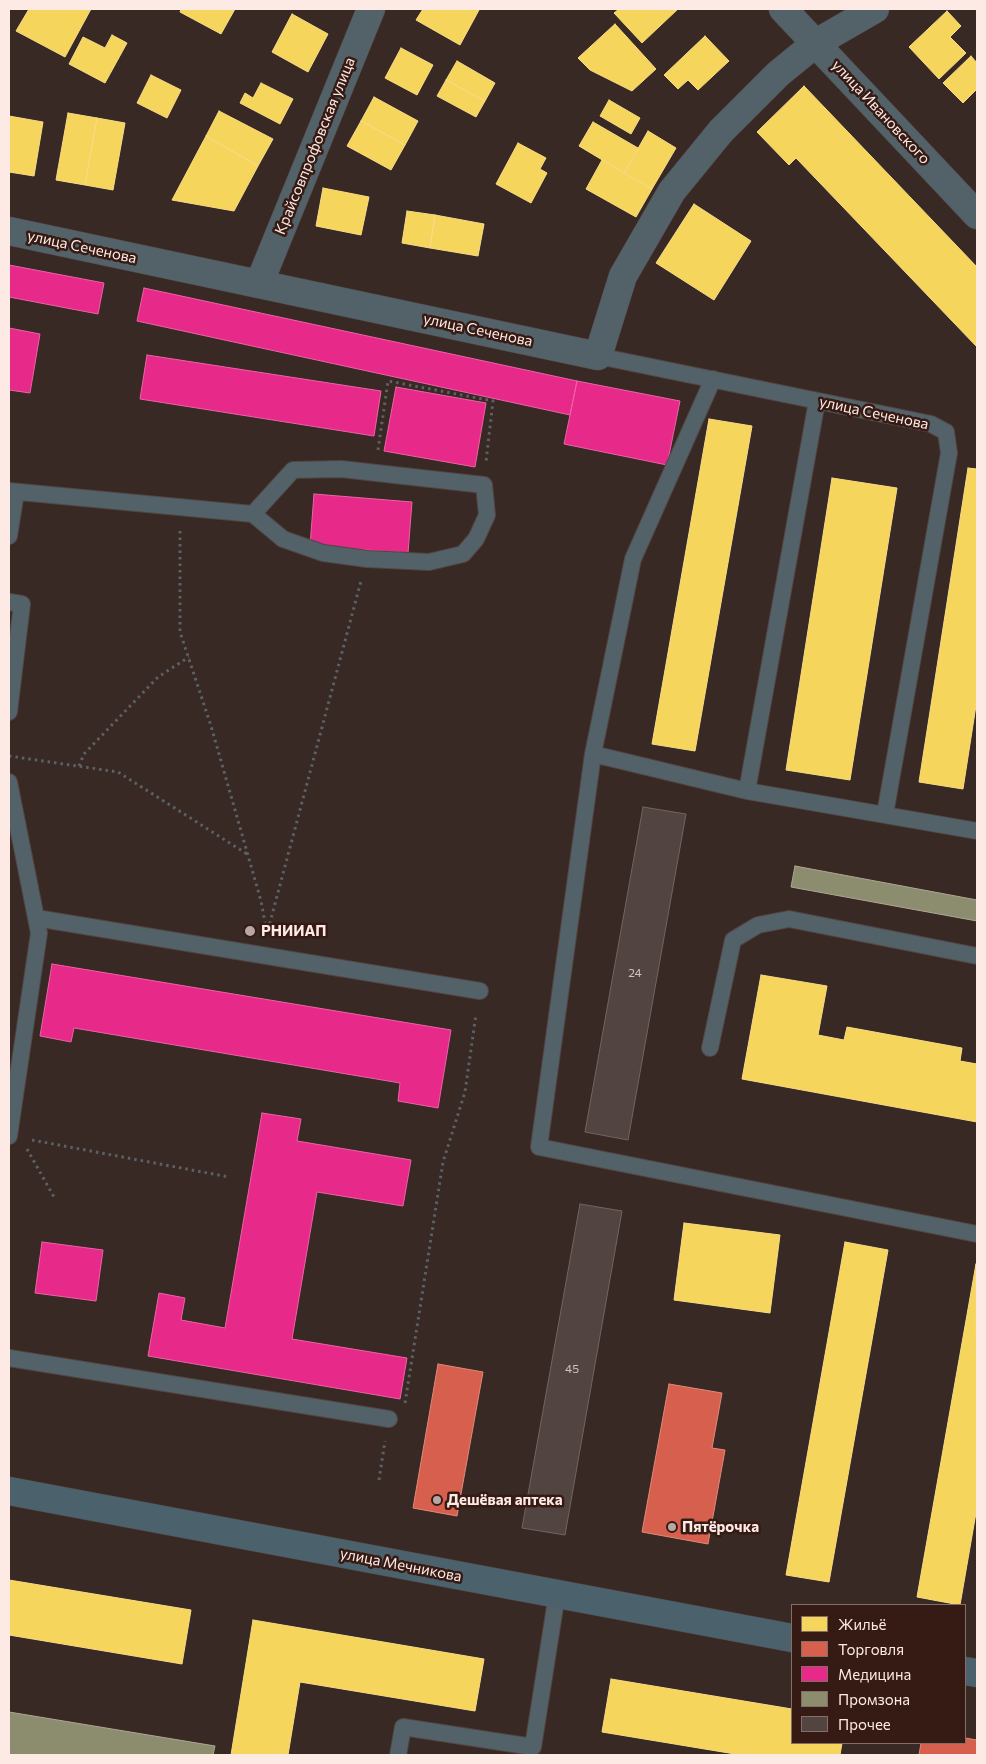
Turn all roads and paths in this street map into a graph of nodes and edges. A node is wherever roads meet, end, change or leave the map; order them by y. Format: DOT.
graph roads {
  1 [pos="783,9"];
  2 [pos="875,9"];
  3 [pos="366,10"];
  4 [pos="816,43"];
  5 [pos="977,215"];
  6 [pos="9,231"];
  7 [pos="259,284"];
  8 [pos="598,356"];
  9 [pos="713,379"];
  10 [pos="818,401"];
  11 [pos="341,469"];
  12 [pos="484,485"];
  13 [pos="12,492"];
  14 [pos="180,508"];
  15 [pos="253,514"];
  16 [pos="9,536"];
  17 [pos="367,559"];
  18 [pos="9,602"];
  19 [pos="189,657"];
  20 [pos="9,712"];
  21 [pos="593,754"];
  22 [pos="9,756"];
  23 [pos="79,766"];
  24 [pos="9,782"];
  25 [pos="747,791"];
  26 [pos="886,814"];
  27 [pos="977,831"];
  28 [pos="248,854"];
  29 [pos="36,918"];
  30 [pos="267,934"];
  31 [pos="266,956"];
  32 [pos="977,956"];
  33 [pos="480,991"];
  34 [pos="710,1048"];
  35 [pos="15,1137"];
  36 [pos="228,1177"];
  37 [pos="54,1197"];
  38 [pos="977,1234"];
  39 [pos="9,1358"];
  40 [pos="389,1419"];
  41 [pos="379,1480"];
  42 [pos="9,1491"];
  43 [pos="557,1594"];
  44 [pos="791,1638"];
  45 [pos="398,1755"];
  1 -- 4 [label="street, улица Ивановского"];
  2 -- 4 [label="street"];
  3 -- 7 [label="street, Крайсовпрофовская улица"];
  4 -- 5 [label="street, улица Ивановского"];
  4 -- 8 [label="street"];
  6 -- 7 [label="street, улица Сеченова"];
  7 -- 8 [label="street, улица Сеченова"];
  8 -- 9 [label="lane, улица Сеченова"];
  9 -- 10 [label="lane, улица Сеченова"];
  9 -- 21 [label="lane"];
  10 -- 25 [label="lane"];
  10 -- 26 [label="lane, улица Сеченова"];
  11 -- 12 [label="lane"];
  11 -- 12 [label="path"];
  11 -- 15 [label="lane"];
  12 -- 17 [label="lane"];
  13 -- 14 [label="lane"];
  13 -- 16 [label="lane"];
  14 -- 15 [label="lane"];
  14 -- 19 [label="path"];
  15 -- 17 [label="lane"];
  17 -- 30 [label="path"];
  18 -- 20 [label="lane"];
  19 -- 23 [label="path"];
  19 -- 28 [label="path"];
  21 -- 25 [label="lane"];
  21 -- 38 [label="lane"];
  22 -- 23 [label="path"];
  23 -- 28 [label="path"];
  24 -- 29 [label="lane"];
  25 -- 26 [label="lane"];
  26 -- 27 [label="lane"];
  28 -- 30 [label="path"];
  29 -- 31 [label="lane"];
  29 -- 35 [label="lane"];
  30 -- 31 [label="path"];
  31 -- 33 [label="lane"];
  32 -- 34 [label="lane"];
  33 -- 40 [label="path"];
  35 -- 36 [label="path"];
  35 -- 37 [label="path"];
  39 -- 40 [label="lane"];
  40 -- 41 [label="path"];
  42 -- 43 [label="main road, улица Мечникова"];
  43 -- 44 [label="main road, улица Мечникова"];
  43 -- 45 [label="lane"];
}
